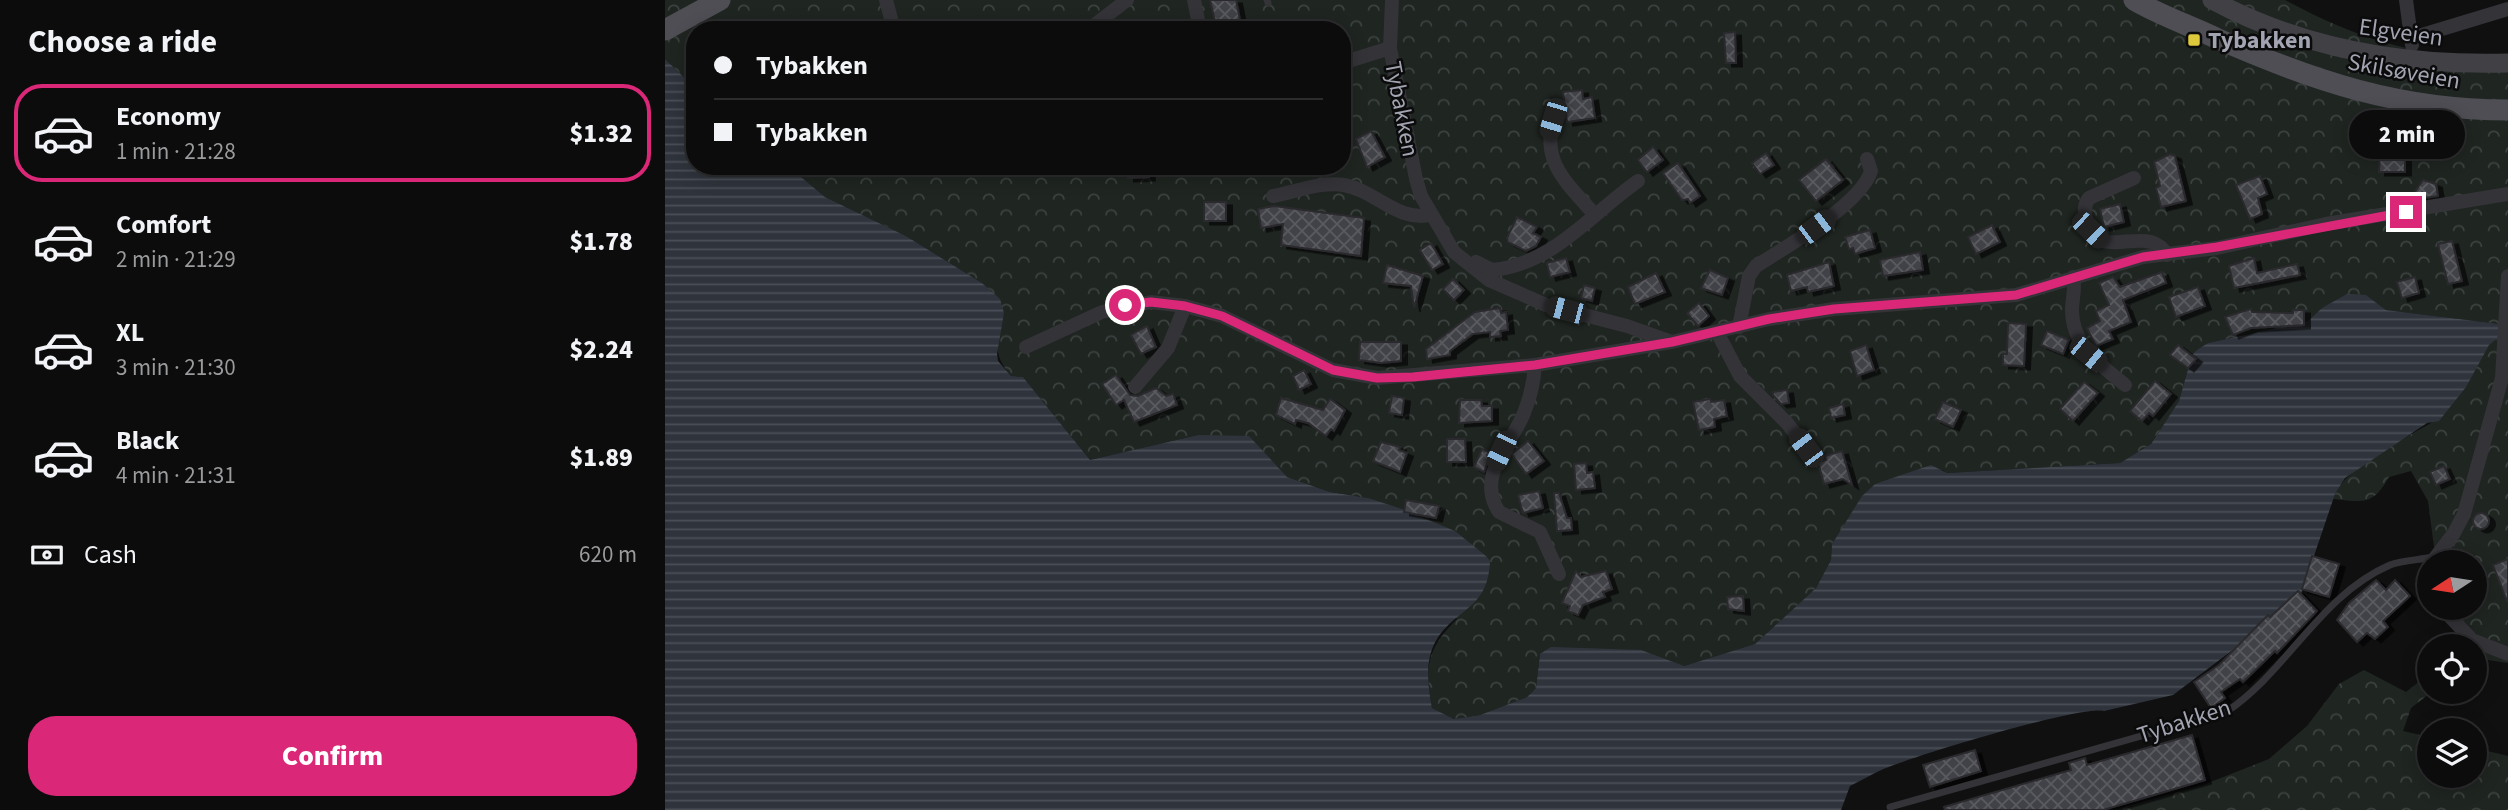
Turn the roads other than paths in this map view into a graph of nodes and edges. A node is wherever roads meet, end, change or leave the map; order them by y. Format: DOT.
graph roads {
  1 [pos="720,0"];
  2 [pos="886,0"];
  3 [pos="1126,0"];
  4 [pos="1193,0"];
  5 [pos="1392,0"];
  6 [pos="2212,0"];
  7 [pos="2406,0"];
  8 [pos="2133,1"];
  9 [pos="2508,9"];
  10 [pos="892,21"];
  11 [pos="1099,21"];
  12 [pos="1198,21"];
  13 [pos="665,30"];
  14 [pos="2412,38"];
  15 [pos="1390,48"];
  16 [pos="2404,59"];
  17 [pos="1351,60"];
  18 [pos="2508,63"];
  19 [pos="2508,110"];
  20 [pos="1553,119"];
  21 [pos="1867,159"];
  22 [pos="2134,178"];
  23 [pos="1638,181"];
  24 [pos="2508,194"];
  25 [pos="1273,196"];
  26 [pos="1431,215"];
  27 [pos="1595,215"];
  28 [pos="2167,255"];
  29 [pos="1470,267"];
  30 [pos="2508,276"];
  31 [pos="2073,277"];
  32 [pos="1185,306"];
  33 [pos="1739,327"];
  34 [pos="1717,332"];
  35 [pos="1672,342"];
  36 [pos="1026,347"];
  37 [pos="1535,365"];
  38 [pos="2125,384"];
  39 [pos="1135,387"];
  40 [pos="1806,448"];
  41 [pos="2440,550"];
  42 [pos="2417,562"];
  43 [pos="1559,573"];
  44 [pos="2453,620"];
  45 [pos="2508,654"];
  46 [pos="1890,807"];
  1 -- 13 [label="main road"];
  2 -- 10 [label="street"];
  3 -- 11 [label="street"];
  4 -- 12 [label="street"];
  5 -- 15 [label="street, Tybakken"];
  6 -- 16 [label="main road, Elgveien"];
  7 -- 14 [label="street"];
  8 -- 19 [label="main road, Skilsøveien"];
  9 -- 14 [label="street"];
  14 -- 16 [label="street"];
  15 -- 17 [label="street"];
  15 -- 26 [label="street, Tybakken"];
  16 -- 18 [label="main road, Elgveien"];
  20 -- 27 [label="street"];
  21 -- 33 [label="street"];
  22 -- 28 [label="street"];
  23 -- 27 [label="street"];
  24 -- 28 [label="street, Tybakken"];
  25 -- 26 [label="street"];
  26 -- 29 [label="street, Tybakken"];
  27 -- 29 [label="street"];
  28 -- 31 [label="street, Tybakken"];
  29 -- 35 [label="street, Tybakken"];
  30 -- 41 [label="street, Tybakken"];
  31 -- 33 [label="street, Tybakken"];
  31 -- 38 [label="street"];
  32 -- 36 [label="street, Tybakken"];
  32 -- 37 [label="street, Tybakken"];
  32 -- 39 [label="street"];
  33 -- 34 [label="street, Tybakken"];
  34 -- 35 [label="street, Tybakken"];
  34 -- 40 [label="street"];
  35 -- 37 [label="street, Tybakken"];
  37 -- 43 [label="street"];
  42 -- 46 [label="lane, Tybakken"];
  44 -- 45 [label="street"];
}
